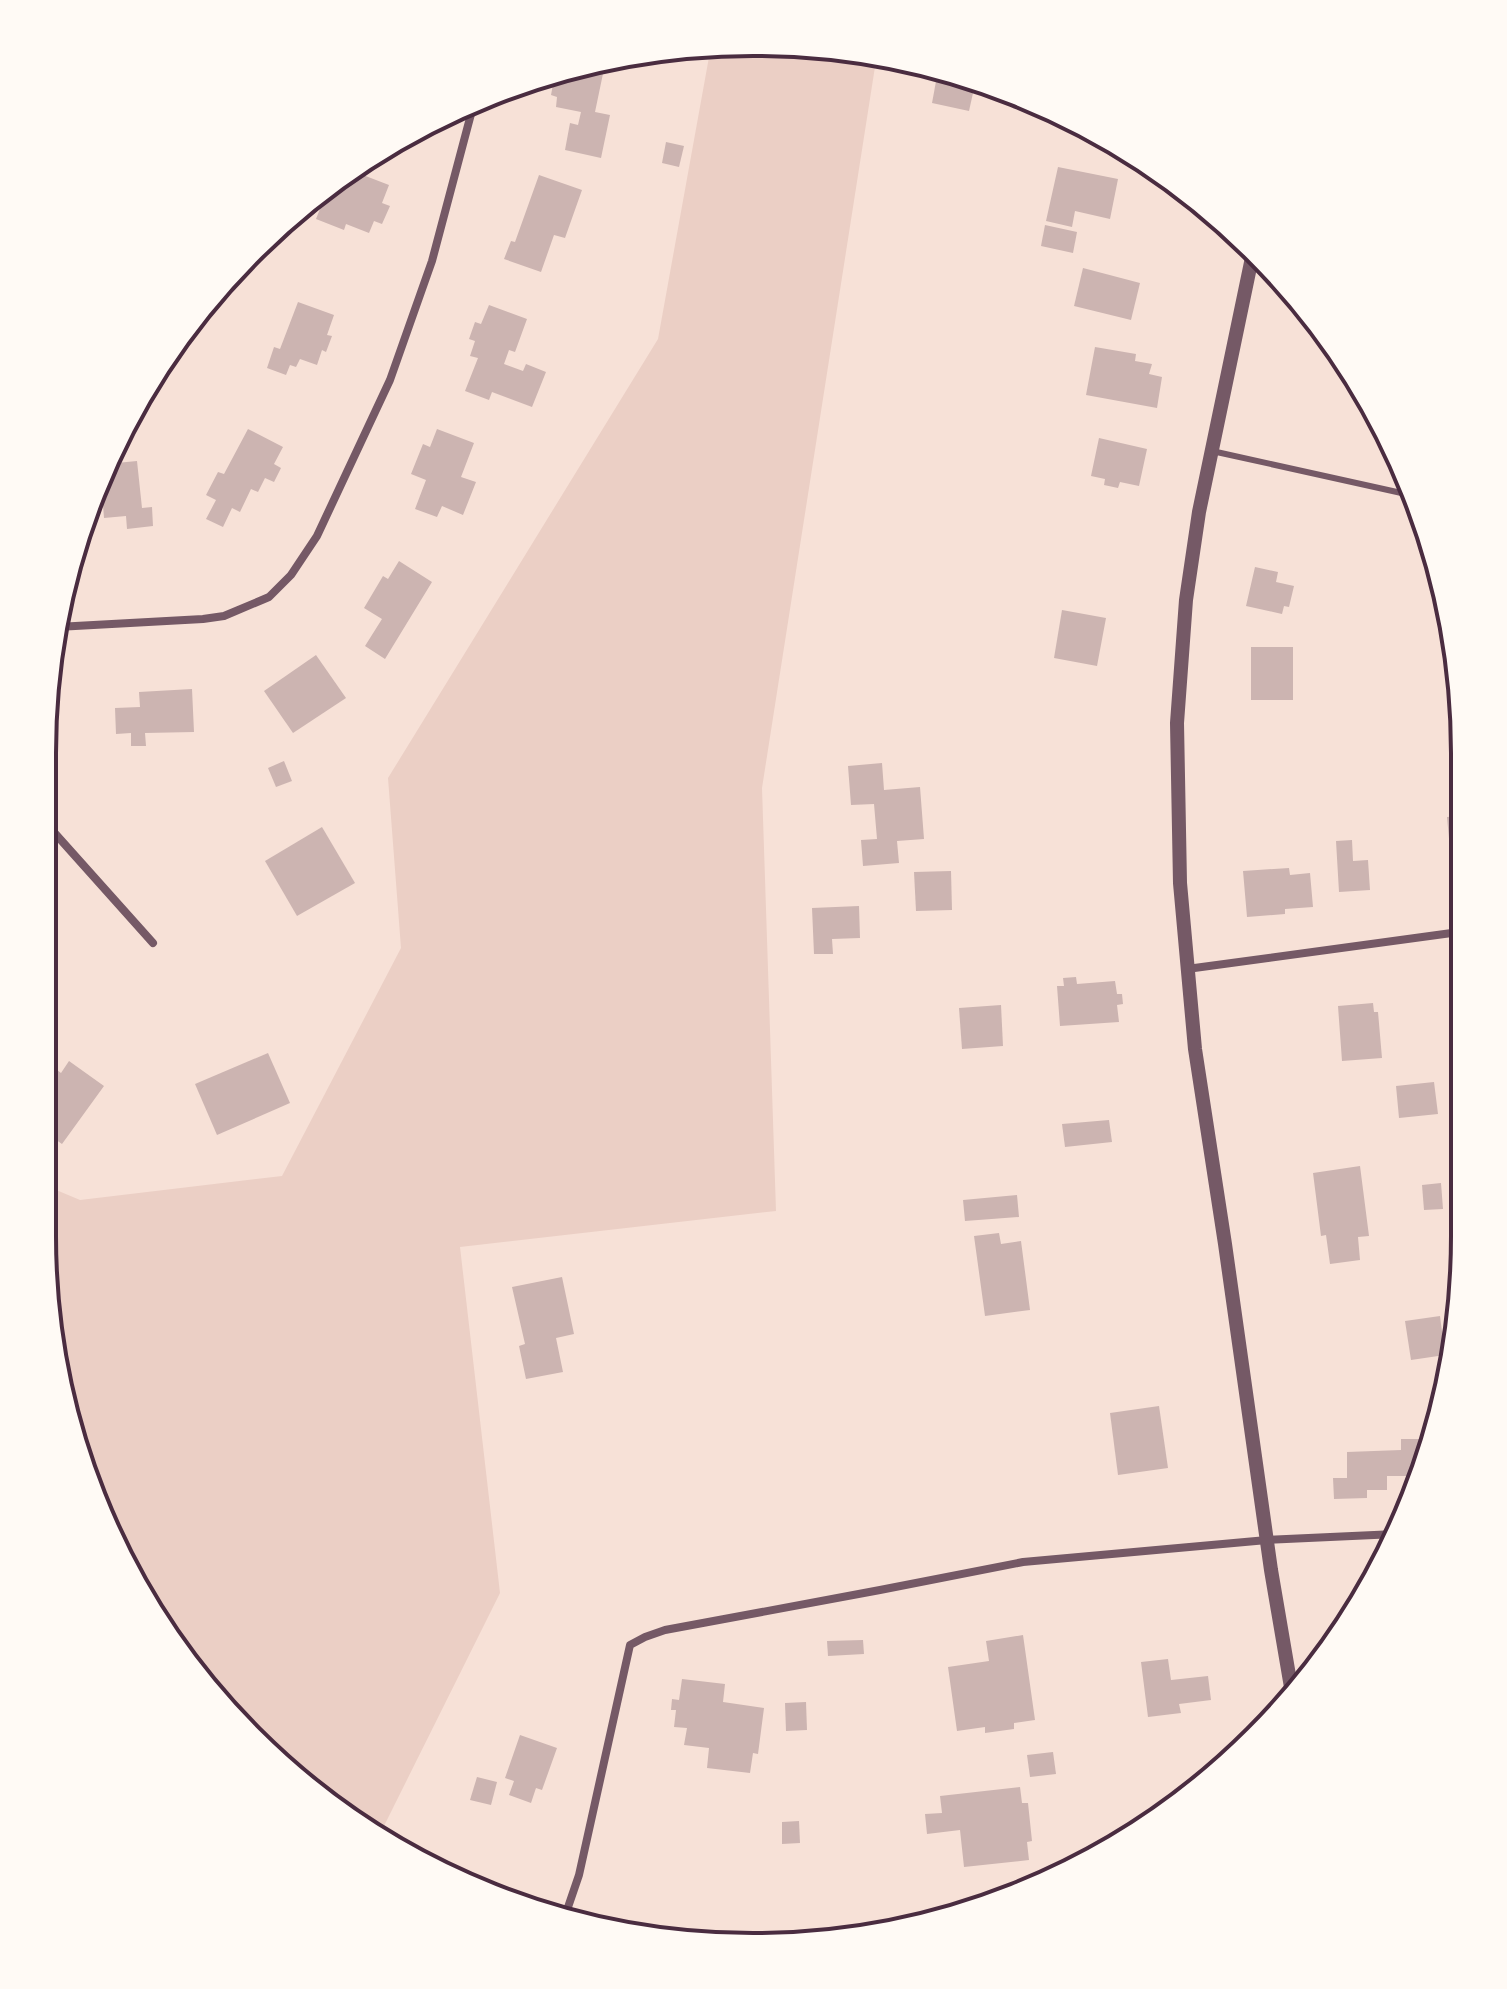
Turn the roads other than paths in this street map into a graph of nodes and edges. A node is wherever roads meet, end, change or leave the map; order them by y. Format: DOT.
graph roads {
  1 [pos="470,117"];
  2 [pos="1251,264"];
  3 [pos="1212,451"];
  4 [pos="1400,493"];
  5 [pos="68,626"];
  6 [pos="56,835"];
  7 [pos="1451,933"];
  8 [pos="153,943"];
  9 [pos="1187,969"];
  10 [pos="1383,1535"];
  11 [pos="1267,1540"];
  12 [pos="1290,1681"];
  13 [pos="568,1907"];
  1 -- 5 [label="street"];
  2 -- 3 [label="street"];
  3 -- 4 [label="lane"];
  3 -- 9 [label="street"];
  6 -- 8 [label="street"];
  7 -- 9 [label="street"];
  9 -- 11 [label="street"];
  10 -- 11 [label="street"];
  11 -- 12 [label="street"];
  11 -- 13 [label="street"];
}
